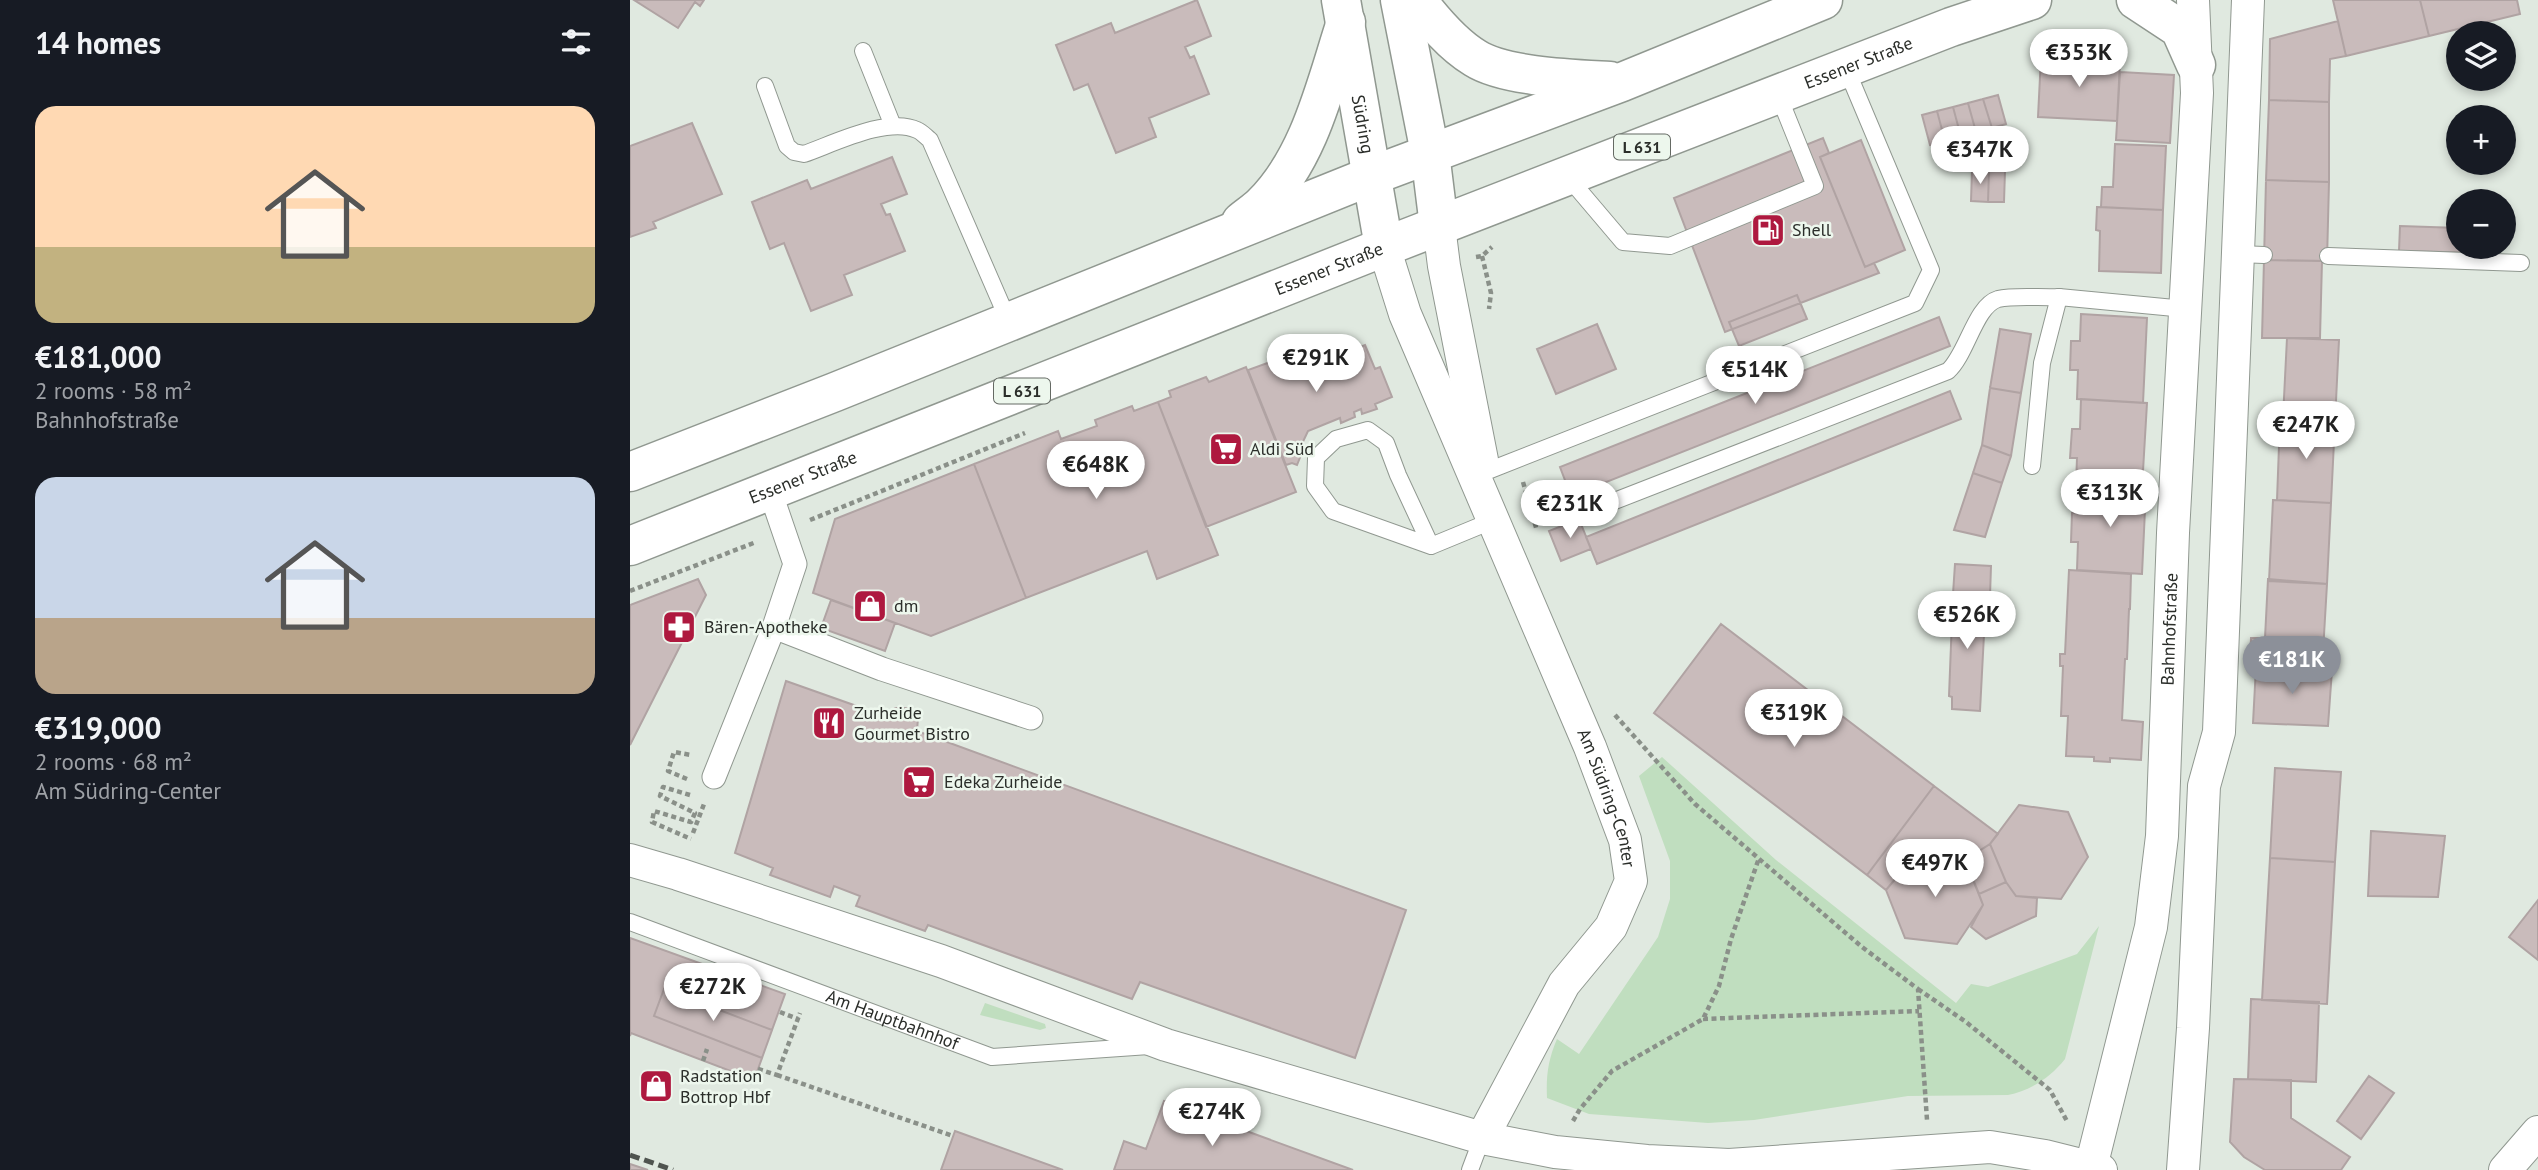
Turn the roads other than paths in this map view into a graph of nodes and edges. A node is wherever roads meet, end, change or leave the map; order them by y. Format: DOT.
graph roads {
  1 [pos="1400,0"];
  2 [pos="1417,0"];
  3 [pos="1823,0"];
  4 [pos="2032,0"];
  5 [pos="2136,0"];
  6 [pos="2193,0"];
  7 [pos="2248,0"];
  8 [pos="1344,11"];
  9 [pos="863,51"];
  10 [pos="2196,65"];
  11 [pos="1846,68"];
  12 [pos="1622,82"];
  13 [pos="765,86"];
  14 [pos="1778,94"];
  15 [pos="893,126"];
  16 [pos="1430,153"];
  17 [pos="1371,176"];
  18 [pos="1567,176"];
  19 [pos="1439,226"];
  20 [pos="1223,236"];
  21 [pos="1384,247"];
  22 [pos="2328,256"];
  23 [pos="2521,263"];
  24 [pos="2059,297"];
  25 [pos="2185,309"];
  26 [pos="1009,322"];
  27 [pos="2032,466"];
  28 [pos="630,472"];
  29 [pos="1485,472"];
  30 [pos="770,491"];
  31 [pos="1589,511"];
  32 [pos="1494,520"];
  33 [pos="630,546"];
  34 [pos="1431,546"];
  35 [pos="774,626"];
  36 [pos="1031,718"];
  37 [pos="709,773"];
  38 [pos="638,865"];
  39 [pos="630,922"];
  40 [pos="1166,1045"];
  41 [pos="2538,1132"];
  42 [pos="1482,1138"];
  43 [pos="1552,1161"];
  44 [pos="1729,1167"];
  45 [pos="2096,1169"];
  46 [pos="1469,1170"];
  47 [pos="2183,1170"];
  48 [pos="2505,1170"];
  1 -- 16 [label="main road"];
  2 -- 12 [label="main road"];
  3 -- 12 [label="main road"];
  4 -- 11 [label="main road, Essener Straße / L 631"];
  5 -- 10 [label="main road"];
  6 -- 10 [label="street, Bahnhofstraße"];
  7 -- 47 [label="street"];
  8 -- 17 [label="main road, Südring"];
  8 -- 20 [label="main road"];
  9 -- 15 [label="lane"];
  10 -- 25 [label="street, Bahnhofstraße"];
  11 -- 14 [label="main road, Essener Straße / L 631"];
  11 -- 29 [label="lane"];
  12 -- 16 [label="main road"];
  13 -- 15 [label="lane"];
  14 -- 18 [label="main road, Essener Straße / L 631"];
  14 -- 18 [label="lane"];
  15 -- 26 [label="lane"];
  16 -- 17 [label="main road"];
  16 -- 19 [label="main road"];
  17 -- 20 [label="main road"];
  17 -- 21 [label="main road, Südring"];
  18 -- 19 [label="main road, Essener Straße / L 631"];
  19 -- 21 [label="main road, Essener Straße / L 631"];
  19 -- 29 [label="street, Am Südring-Center"];
  20 -- 26 [label="main road"];
  21 -- 30 [label="main road, Essener Straße / L 631"];
  21 -- 32 [label="street, Am Südring-Center"];
  22 -- 23 [label="lane"];
  24 -- 25 [label="lane"];
  24 -- 27 [label="lane"];
  24 -- 31 [label="lane"];
  25 -- 45 [label="street, Bahnhofstraße"];
  26 -- 28 [label="main road"];
  29 -- 32 [label="street, Am Südring-Center"];
  30 -- 33 [label="main road, Essener Straße / L 631"];
  30 -- 35 [label="street"];
  32 -- 34 [label="lane"];
  32 -- 42 [label="street, Am Südring-Center"];
  34 -- 34 [label="lane"];
  35 -- 36 [label="street"];
  35 -- 37 [label="street"];
  38 -- 40 [label="street, Am Hauptbahnhof"];
  39 -- 40 [label="lane, Am Hauptbahnhof"];
  40 -- 42 [label="street, Am Hauptbahnhof"];
  41 -- 48 [label="street"];
  42 -- 43 [label="street, Am Hauptbahnhof"];
  42 -- 46 [label="lane"];
  43 -- 44 [label="street, Am Hauptbahnhof"];
  44 -- 45 [label="street, Am Hauptbahnhof"];
}
